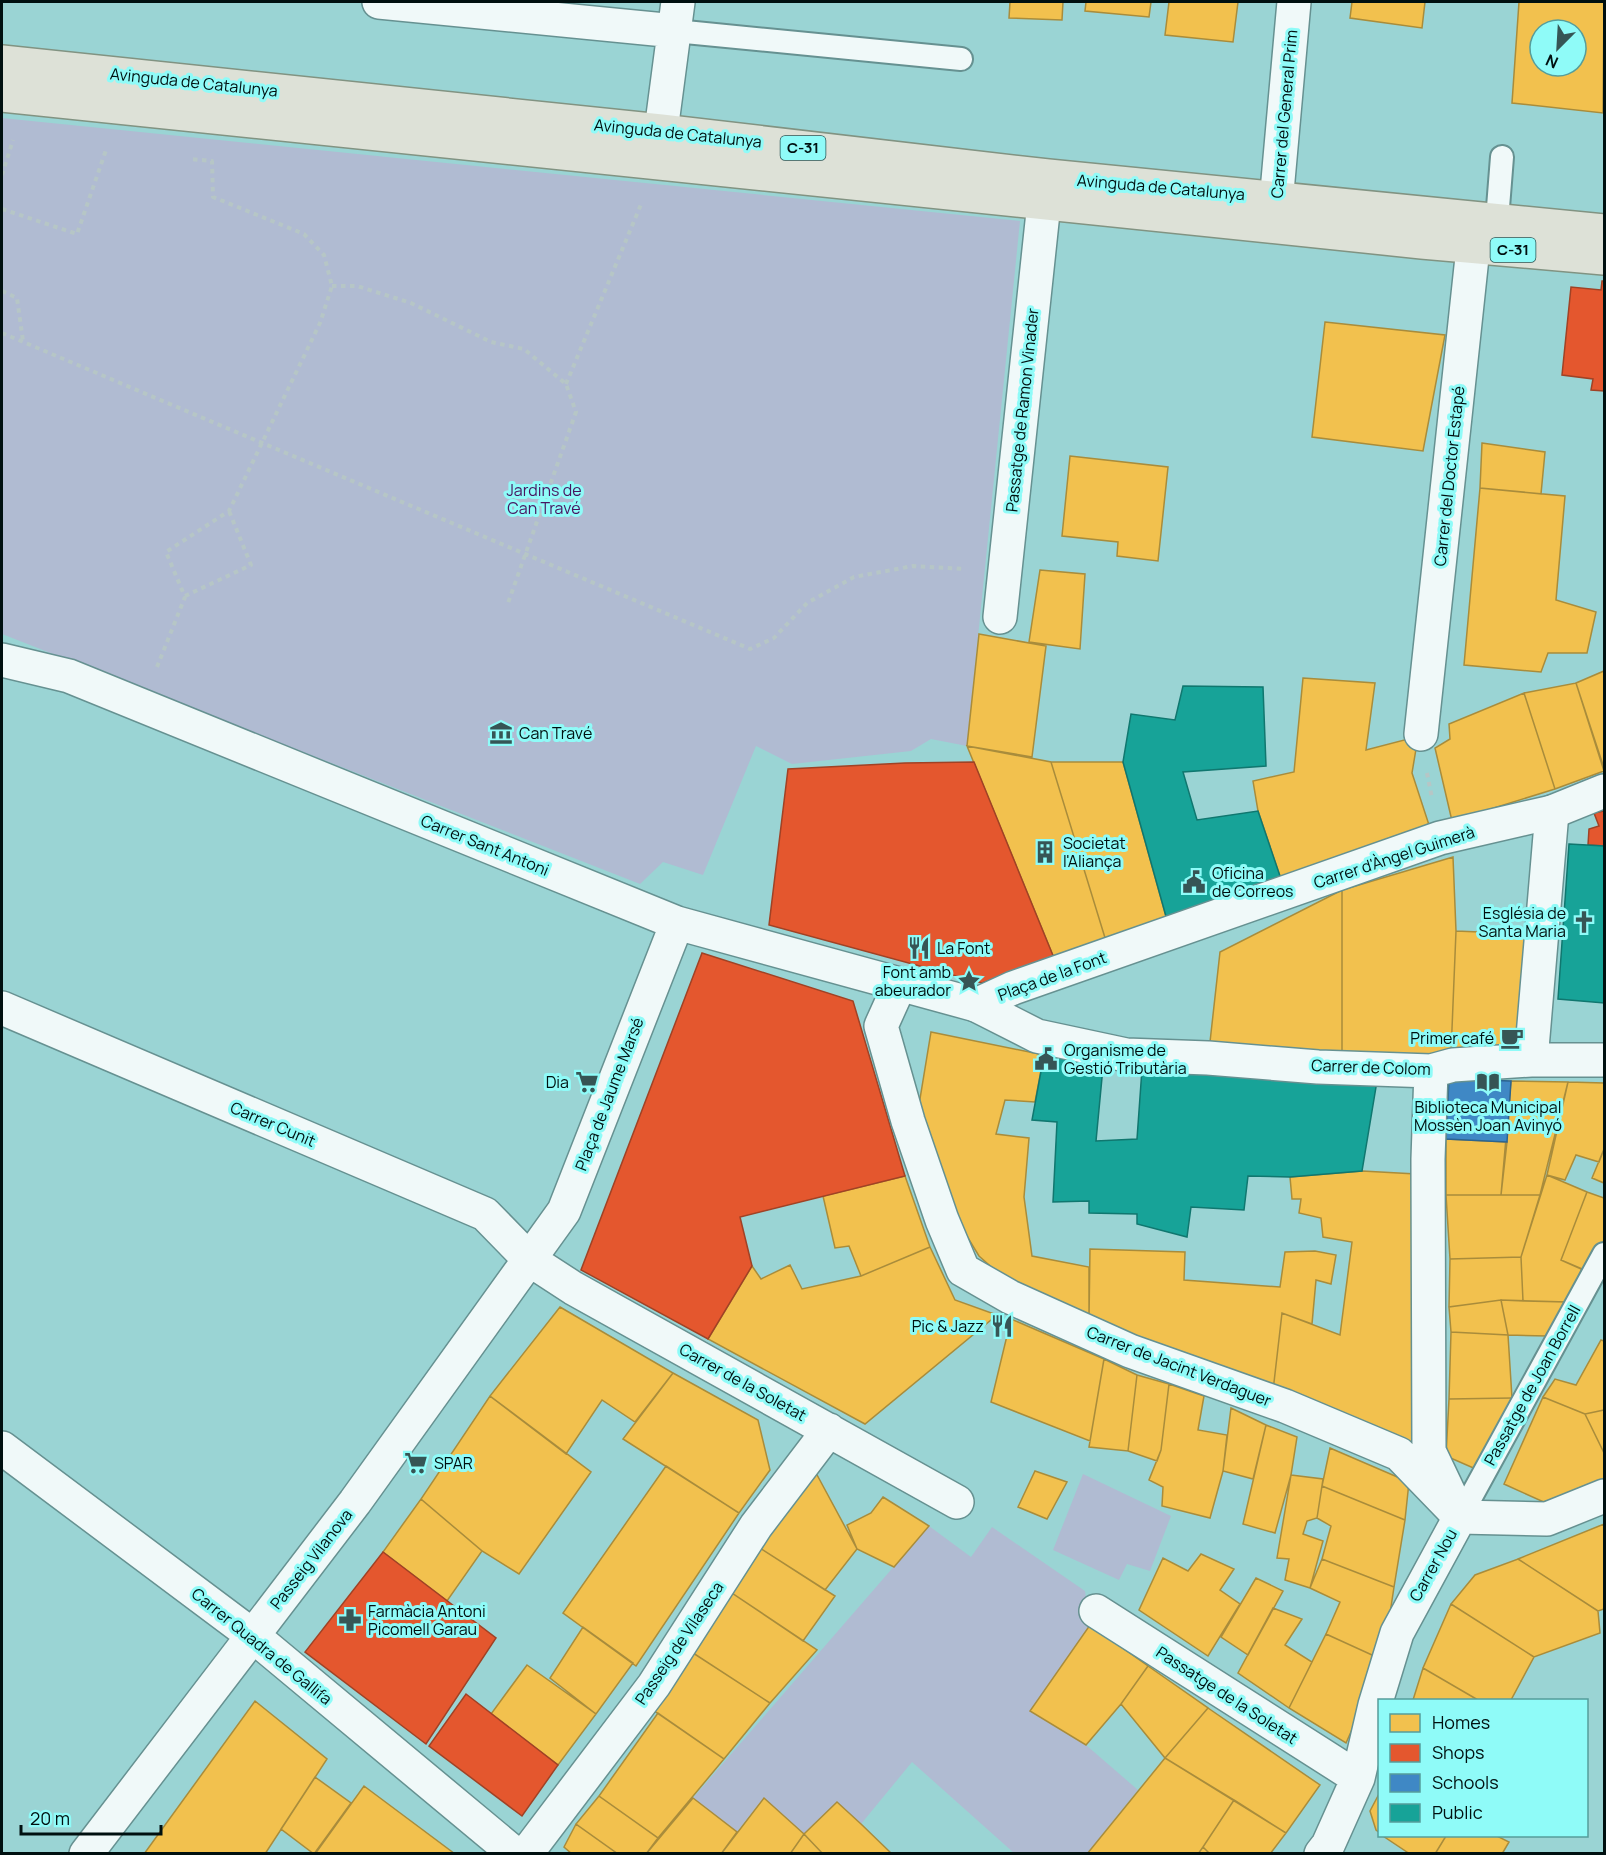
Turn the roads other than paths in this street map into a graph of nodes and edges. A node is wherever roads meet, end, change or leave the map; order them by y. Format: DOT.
graph roads {
  1 [pos="379,2"];
  2 [pos="1294,2"];
  3 [pos="677,16"];
  4 [pos="962,58"];
  5 [pos="2,62"];
  6 [pos="2,95"];
  7 [pos="661,131"];
  8 [pos="1502,157"];
  9 [pos="1044,203"];
  10 [pos="1276,212"];
  11 [pos="1482,228"];
  12 [pos="1605,231"];
  13 [pos="1605,258"];
  14 [pos="1000,617"];
  15 [pos="2,660"];
  16 [pos="1421,734"];
  17 [pos="1605,791"];
  18 [pos="1552,812"];
  19 [pos="1254,904"];
  20 [pos="677,923"];
  21 [pos="900,984"];
  22 [pos="976,1005"];
  23 [pos="2,1008"];
  24 [pos="1208,1058"];
  25 [pos="1531,1060"];
  26 [pos="1605,1060"];
  27 [pos="1431,1071"];
  28 [pos="1605,1254"];
  29 [pos="530,1260"];
  30 [pos="829,1430"];
  31 [pos="2,1448"];
  32 [pos="1605,1496"];
  33 [pos="957,1502"];
  34 [pos="1460,1517"];
  35 [pos="1096,1611"];
  36 [pos="252,1635"];
  37 [pos="1358,1778"];
  38 [pos="86,1854"];
  39 [pos="515,1854"];
  40 [pos="526,1854"];
  41 [pos="1321,1854"];
  1 -- 3 [label="street"];
  2 -- 10 [label="street, Carrer del General Prim"];
  3 -- 4 [label="lane"];
  3 -- 7 [label="street"];
  5 -- 7 [label="main road, Avinguda de Catalunya / C-31"];
  6 -- 9 [label="main road, Avinguda de Catalunya / C-31"];
  7 -- 10 [label="main road, Avinguda de Catalunya / C-31"];
  8 -- 11 [label="lane"];
  9 -- 10 [label="main road, Avinguda de Catalunya / C-31"];
  9 -- 14 [label="street, Passatge de Ramon Vinader"];
  10 -- 11 [label="main road, Avinguda de Catalunya / C-31"];
  11 -- 12 [label="main road, Avinguda de Catalunya / C-31"];
  11 -- 13 [label="main road, Avinguda de Catalunya / C-31"];
  11 -- 16 [label="street, Carrer del Doctor Estapé"];
  15 -- 20 [label="street, Carrer Sant Antoni"];
  17 -- 18 [label="street, Carrer d'Àngel Guimerà"];
  18 -- 19 [label="street, Carrer d'Àngel Guimerà"];
  18 -- 25 [label="street"];
  19 -- 22 [label="street, Plaça de la Font"];
  20 -- 21 [label="street, Carrer Sant Antoni"];
  20 -- 29 [label="street, Plaça de Jaume Marsé"];
  21 -- 22 [label="street, Carrer Sant Antoni"];
  21 -- 34 [label="street, Carrer de Jacint Verdaguer"];
  22 -- 24 [label="street, Plaça de la Font"];
  23 -- 29 [label="street, Carrer Cunit"];
  24 -- 27 [label="street, Carrer de Colom"];
  25 -- 26 [label="street, Carrer de Colom"];
  25 -- 27 [label="street, Carrer de Colom"];
  27 -- 34 [label="street, Carrer Nou"];
  28 -- 34 [label="lane, Passatge de Joan Borrell"];
  29 -- 30 [label="street, Carrer de la Soletat"];
  29 -- 36 [label="street, Passeig Vilanova"];
  30 -- 33 [label="street, Carrer de la Soletat"];
  30 -- 40 [label="street, Passeig de Vilaseca"];
  31 -- 36 [label="street, Carrer Quadra de Gallifa"];
  32 -- 34 [label="street"];
  34 -- 37 [label="street, Carrer Nou"];
  35 -- 37 [label="street, Passatge de la Soletat"];
  36 -- 38 [label="street, Passeig Vilanova"];
  36 -- 39 [label="street, Carrer Quadra de Gallifa"];
  37 -- 41 [label="street, Carrer Nou"];
}
